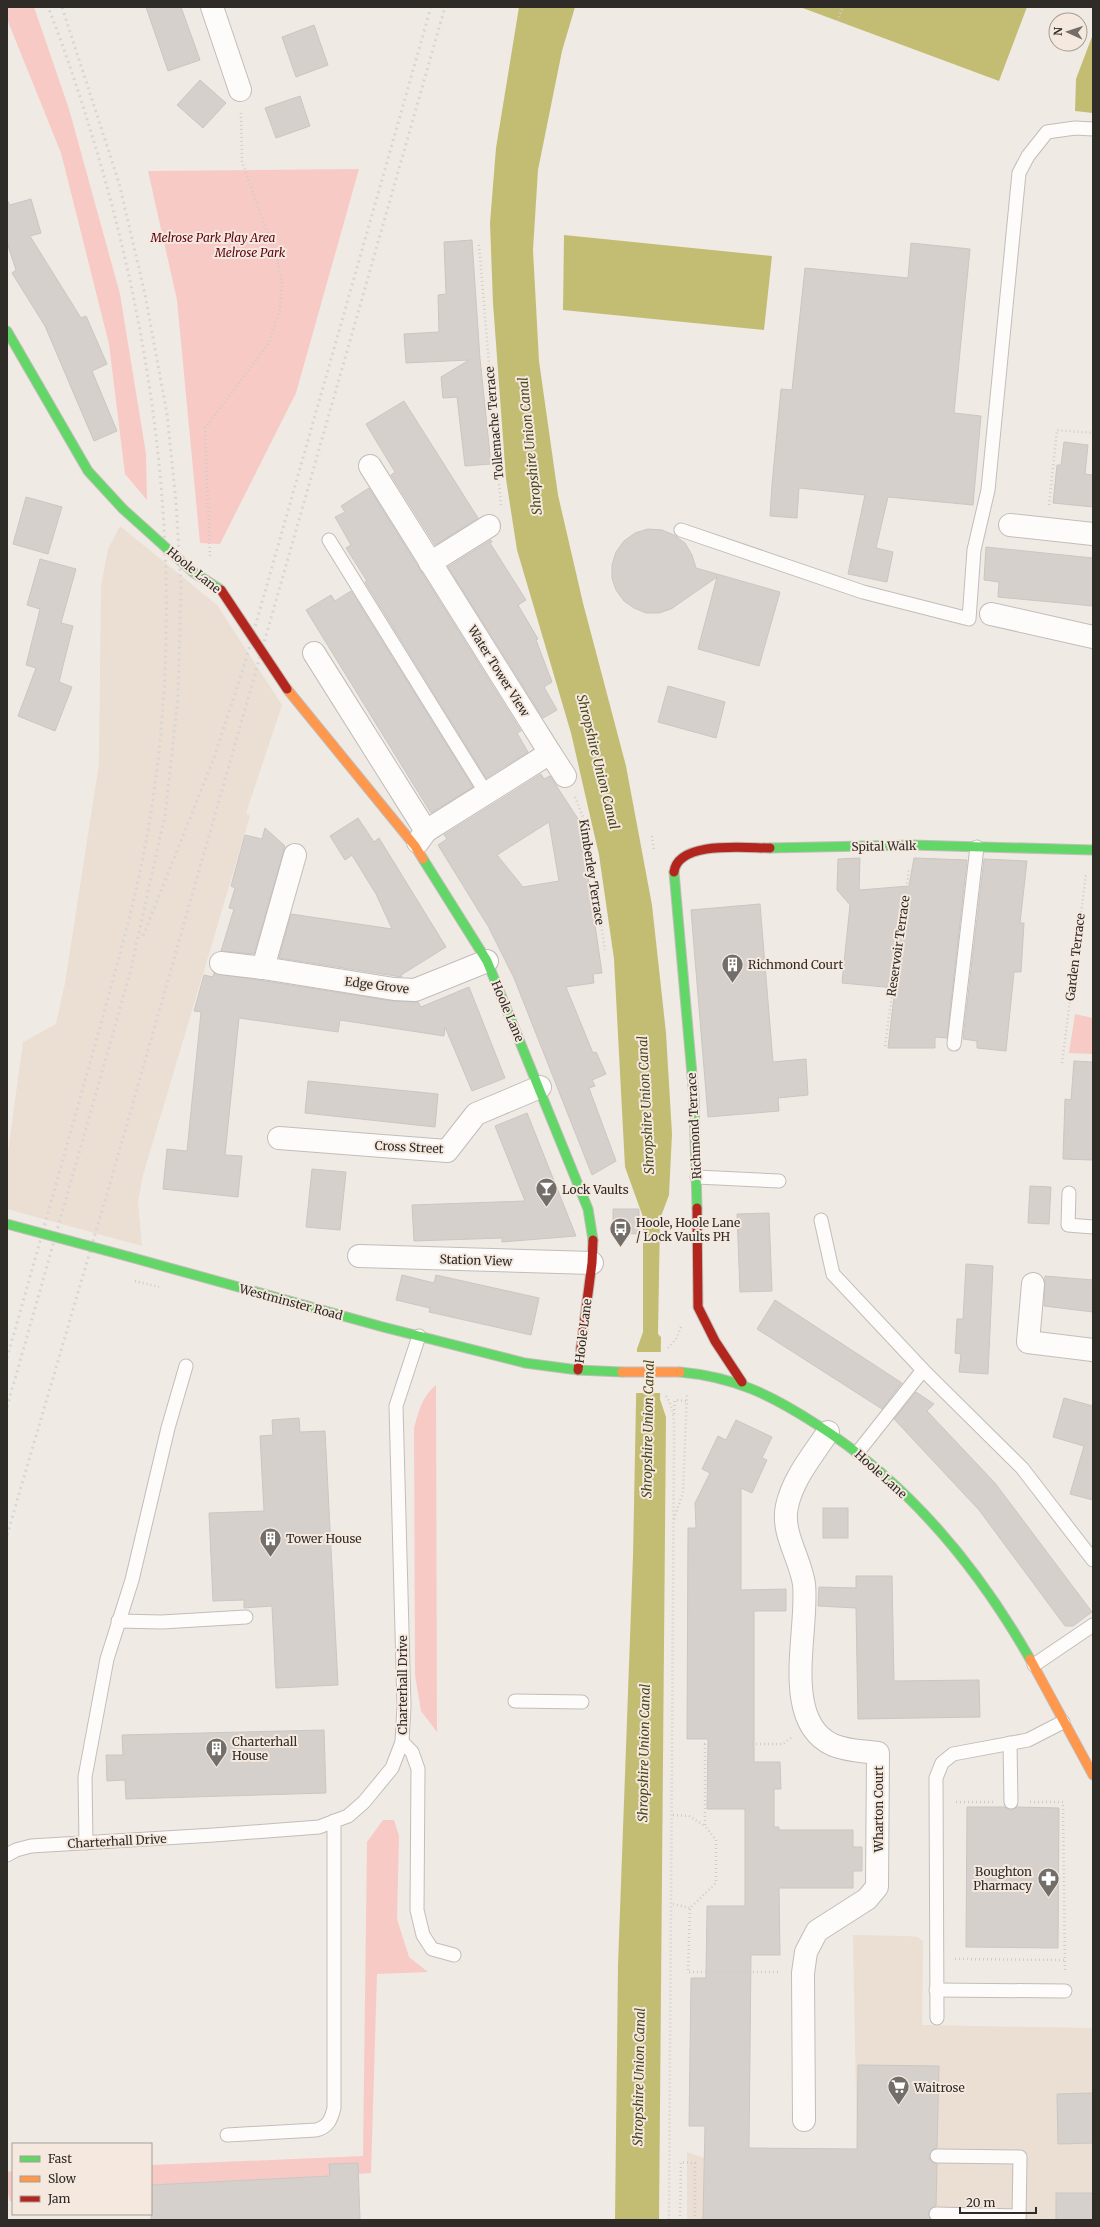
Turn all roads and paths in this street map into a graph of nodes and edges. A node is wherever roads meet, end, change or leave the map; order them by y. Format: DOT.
graph roads {
  1 [pos="212,7"];
  2 [pos="843,7"];
  3 [pos="837,21"];
  4 [pos="240,90"];
  5 [pos="1093,130"];
  6 [pos="479,245"];
  7 [pos="7,332"];
  8 [pos="1093,433"];
  9 [pos="370,466"];
  10 [pos="1010,525"];
  11 [pos="489,526"];
  12 [pos="1047,529"];
  13 [pos="681,530"];
  14 [pos="1093,534"];
  15 [pos="329,540"];
  16 [pos="430,563"];
  17 [pos="209,584"];
  18 [pos="991,614"];
  19 [pos="1093,637"];
  20 [pos="314,653"];
  21 [pos="550,753"];
  22 [pos="565,776"];
  23 [pos="486,793"];
  24 [pos="420,838"];
  25 [pos="912,845"];
  26 [pos="977,847"];
  27 [pos="1091,850"];
  28 [pos="295,854"];
  29 [pos="677,860"];
  30 [pos="605,950"];
  31 [pos="487,961"];
  32 [pos="221,963"];
  33 [pos="263,968"];
  34 [pos="954,1044"];
  35 [pos="885,1046"];
  36 [pos="1062,1064"];
  37 [pos="540,1088"];
  38 [pos="279,1138"];
  39 [pos="697,1177"];
  40 [pos="779,1181"];
  41 [pos="1069,1193"];
  42 [pos="821,1220"];
  43 [pos="7,1224"];
  44 [pos="1093,1227"];
  45 [pos="359,1256"];
  46 [pos="592,1263"];
  47 [pos="1033,1284"];
  48 [pos="681,1328"];
  49 [pos="419,1336"];
  50 [pos="671,1346"];
  51 [pos="1093,1350"];
  52 [pos="186,1366"];
  53 [pos="578,1370"];
  54 [pos="923,1370"];
  55 [pos="684,1373"];
  56 [pos="742,1382"];
  57 [pos="663,1392"];
  58 [pos="686,1401"];
  59 [pos="674,1418"];
  60 [pos="828,1432"];
  61 [pos="858,1452"];
  62 [pos="673,1521"];
  63 [pos="1093,1560"];
  64 [pos="246,1617"];
  65 [pos="118,1622"];
  66 [pos="1093,1625"];
  67 [pos="1034,1665"];
  68 [pos="515,1701"];
  69 [pos="582,1702"];
  70 [pos="1063,1722"];
  71 [pos="809,1724"];
  72 [pos="402,1742"];
  73 [pos="1010,1743"];
  74 [pos="1093,1775"];
  75 [pos="936,1802"];
  76 [pos="1011,1802"];
  77 [pos="673,1815"];
  78 [pos="334,1821"];
  79 [pos="705,1826"];
  80 [pos="86,1843"];
  81 [pos="7,1855"];
  82 [pos="673,1904"];
  83 [pos="690,1908"];
  84 [pos="454,1955"];
  85 [pos="937,1958"];
  86 [pos="1065,1960"];
  87 [pos="803,1973"];
  88 [pos="936,1990"];
  89 [pos="1065,1991"];
  90 [pos="937,2018"];
  91 [pos="804,2120"];
  92 [pos="227,2136"];
  93 [pos="937,2156"];
  94 [pos="936,2214"];
  95 [pos="1019,2218"];
  96 [pos="669,2220"];
  97 [pos="680,2220"];
  98 [pos="695,2220"];
  1 -- 4 [label="street"];
  2 -- 3 [label="path"];
  4 -- 17 [label="path"];
  5 -- 13 [label="lane"];
  6 -- 11 [label="path, Tollemache Terrace"];
  7 -- 17 [label="street, Hoole Lane, bridge"];
  8 -- 12 [label="path"];
  9 -- 16 [label="street, Water Tower View"];
  10 -- 12 [label="street"];
  11 -- 16 [label="street"];
  12 -- 14 [label="street"];
  15 -- 23 [label="lane"];
  16 -- 21 [label="street, Water Tower View"];
  17 -- 24 [label="street, Hoole Lane, bridge"];
  18 -- 19 [label="street"];
  20 -- 24 [label="street, Hoole Lane"];
  21 -- 22 [label="street"];
  21 -- 23 [label="street"];
  22 -- 30 [label="path, Kimberley Terrace"];
  23 -- 24 [label="street"];
  24 -- 31 [label="street, Hoole Lane"];
  25 -- 26 [label="street, Spital Walk"];
  25 -- 29 [label="street, Spital Walk"];
  25 -- 35 [label="path, Reservoir Terrace"];
  26 -- 27 [label="street, Spital Walk"];
  26 -- 34 [label="lane"];
  27 -- 36 [label="path, Garden Terrace"];
  28 -- 33 [label="street"];
  29 -- 39 [label="street, Richmond Terrace"];
  31 -- 33 [label="street, Edge Grove"];
  31 -- 37 [label="street, Hoole Lane"];
  32 -- 33 [label="street, Edge Grove"];
  37 -- 38 [label="street, Cross Street"];
  37 -- 46 [label="street, Hoole Lane"];
  39 -- 40 [label="lane"];
  39 -- 56 [label="street, Richmond Terrace"];
  41 -- 44 [label="lane"];
  42 -- 54 [label="lane"];
  43 -- 49 [label="street, Westminster Road, bridge"];
  45 -- 46 [label="street, Station View"];
  46 -- 53 [label="street, Hoole Lane"];
  47 -- 51 [label="street"];
  48 -- 50 [label="path"];
  49 -- 53 [label="street, Westminster Road"];
  49 -- 72 [label="lane, Charterhall Drive"];
  52 -- 65 [label="lane"];
  53 -- 55 [label="street, Hoole Lane, bridge"];
  54 -- 61 [label="lane"];
  54 -- 63 [label="lane"];
  55 -- 56 [label="street, Hoole Lane"];
  55 -- 58 [label="path"];
  56 -- 60 [label="street, Hoole Lane"];
  57 -- 59 [label="path"];
  58 -- 59 [label="path"];
  58 -- 62 [label="path"];
  59 -- 62 [label="path"];
  60 -- 61 [label="street, Hoole Lane"];
  60 -- 71 [label="street"];
  61 -- 67 [label="street, Hoole Lane"];
  62 -- 77 [label="path"];
  64 -- 65 [label="lane"];
  65 -- 80 [label="lane"];
  66 -- 67 [label="lane"];
  67 -- 70 [label="street, Hoole Lane"];
  68 -- 69 [label="lane"];
  70 -- 73 [label="lane"];
  70 -- 74 [label="street, Hoole Lane"];
  71 -- 79 [label="path"];
  71 -- 87 [label="street, Wharton Court"];
  72 -- 78 [label="lane, Charterhall Drive"];
  72 -- 84 [label="lane"];
  73 -- 75 [label="lane"];
  73 -- 76 [label="lane"];
  75 -- 76 [label="path"];
  75 -- 85 [label="lane"];
  76 -- 86 [label="path"];
  77 -- 79 [label="path"];
  77 -- 82 [label="path"];
  78 -- 80 [label="lane, Charterhall Drive"];
  78 -- 92 [label="lane"];
  79 -- 83 [label="path"];
  80 -- 81 [label="lane, Charterhall Drive"];
  82 -- 83 [label="path"];
  82 -- 96 [label="path"];
  83 -- 87 [label="path"];
  85 -- 86 [label="path"];
  85 -- 88 [label="lane"];
  86 -- 89 [label="path"];
  87 -- 91 [label="street, Wharton Court"];
  88 -- 89 [label="lane"];
  88 -- 90 [label="lane"];
  93 -- 95 [label="lane"];
  94 -- 95 [label="lane"];
  97 -- 98 [label="path"];
}
